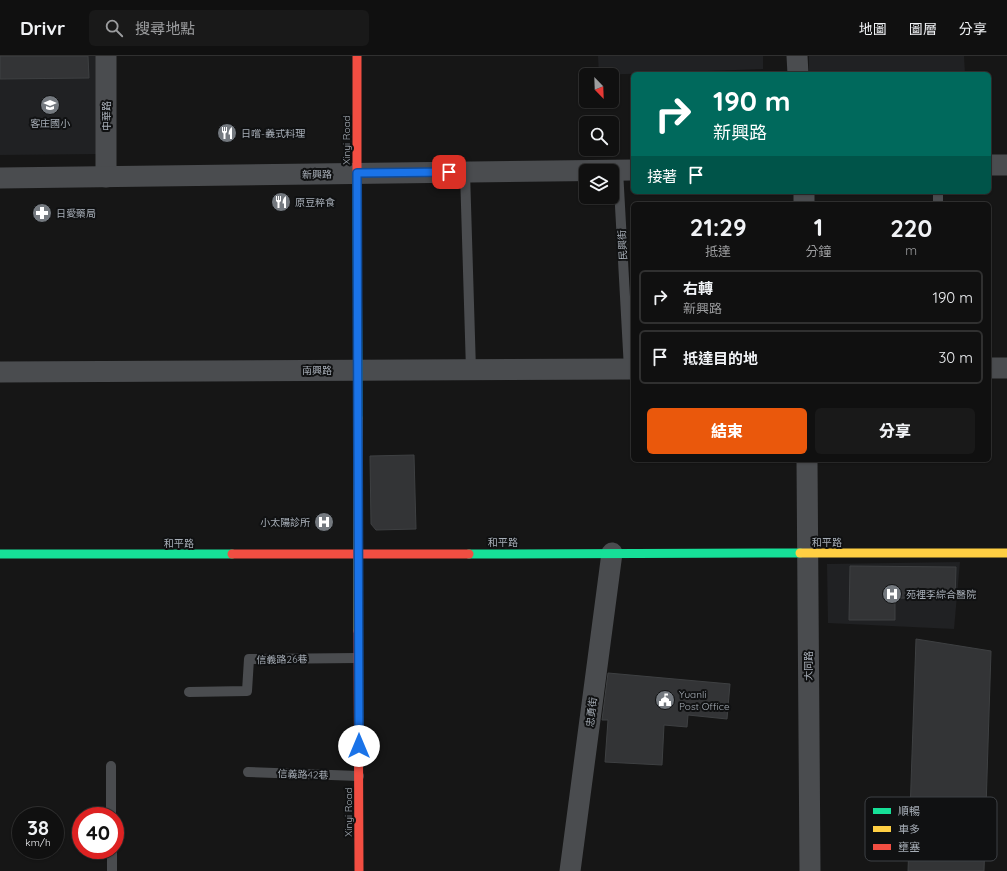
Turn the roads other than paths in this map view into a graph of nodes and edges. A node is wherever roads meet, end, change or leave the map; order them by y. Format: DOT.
graph roads {
  1 [pos="106,56"];
  2 [pos="357,56"];
  3 [pos="797,56"];
  4 [pos="798,72"];
  5 [pos="991,165"];
  6 [pos="1007,165"];
  7 [pos="626,170"];
  8 [pos="465,172"];
  9 [pos="357,173"];
  10 [pos="106,176"];
  11 [pos="0,178"];
  12 [pos="991,368"];
  13 [pos="1007,368"];
  14 [pos="631,369"];
  15 [pos="358,370"];
  16 [pos="471,370"];
  17 [pos="0,372"];
  18 [pos="807,462"];
  19 [pos="612,553"];
  20 [pos="807,553"];
  21 [pos="1007,553"];
  22 [pos="0,554"];
  23 [pos="358,554"];
  24 [pos="358,658"];
  25 [pos="190,692"];
  26 [pos="111,766"];
  27 [pos="248,772"];
  28 [pos="359,776"];
  29 [pos="111,807"];
  30 [pos="112,859"];
  31 [pos="112,871"];
  32 [pos="359,871"];
  33 [pos="570,871"];
  34 [pos="810,871"];
  1 -- 10 [label="street, 中華路"];
  2 -- 9 [label="street, Xinyi Road"];
  3 -- 4 [label="street"];
  5 -- 6 [label="street"];
  7 -- 8 [label="street, 新興路"];
  7 -- 14 [label="lane, 民興街"];
  8 -- 9 [label="street, 新興路"];
  8 -- 16 [label="lane"];
  9 -- 10 [label="street, 新興路"];
  9 -- 15 [label="street, Xinyi Road"];
  10 -- 11 [label="street, 新興路"];
  12 -- 13 [label="street"];
  14 -- 16 [label="street, 南興路"];
  15 -- 16 [label="street, 南興路"];
  15 -- 17 [label="street, 南興路"];
  15 -- 23 [label="street, Xinyi Road"];
  18 -- 20 [label="street, 大同路"];
  19 -- 20 [label="street, 和平路"];
  19 -- 23 [label="street, 和平路"];
  19 -- 33 [label="street, 忠勇街"];
  20 -- 21 [label="street, 和平路"];
  20 -- 34 [label="street, 大同路"];
  22 -- 23 [label="street, 和平路"];
  23 -- 24 [label="street, Xinyi Road"];
  24 -- 25 [label="lane, 信義路26巷"];
  24 -- 28 [label="street, Xinyi Road"];
  26 -- 29 [label="lane"];
  27 -- 28 [label="lane, 信義路42巷"];
  28 -- 32 [label="street, Xinyi Road"];
  30 -- 31 [label="lane"];
}
